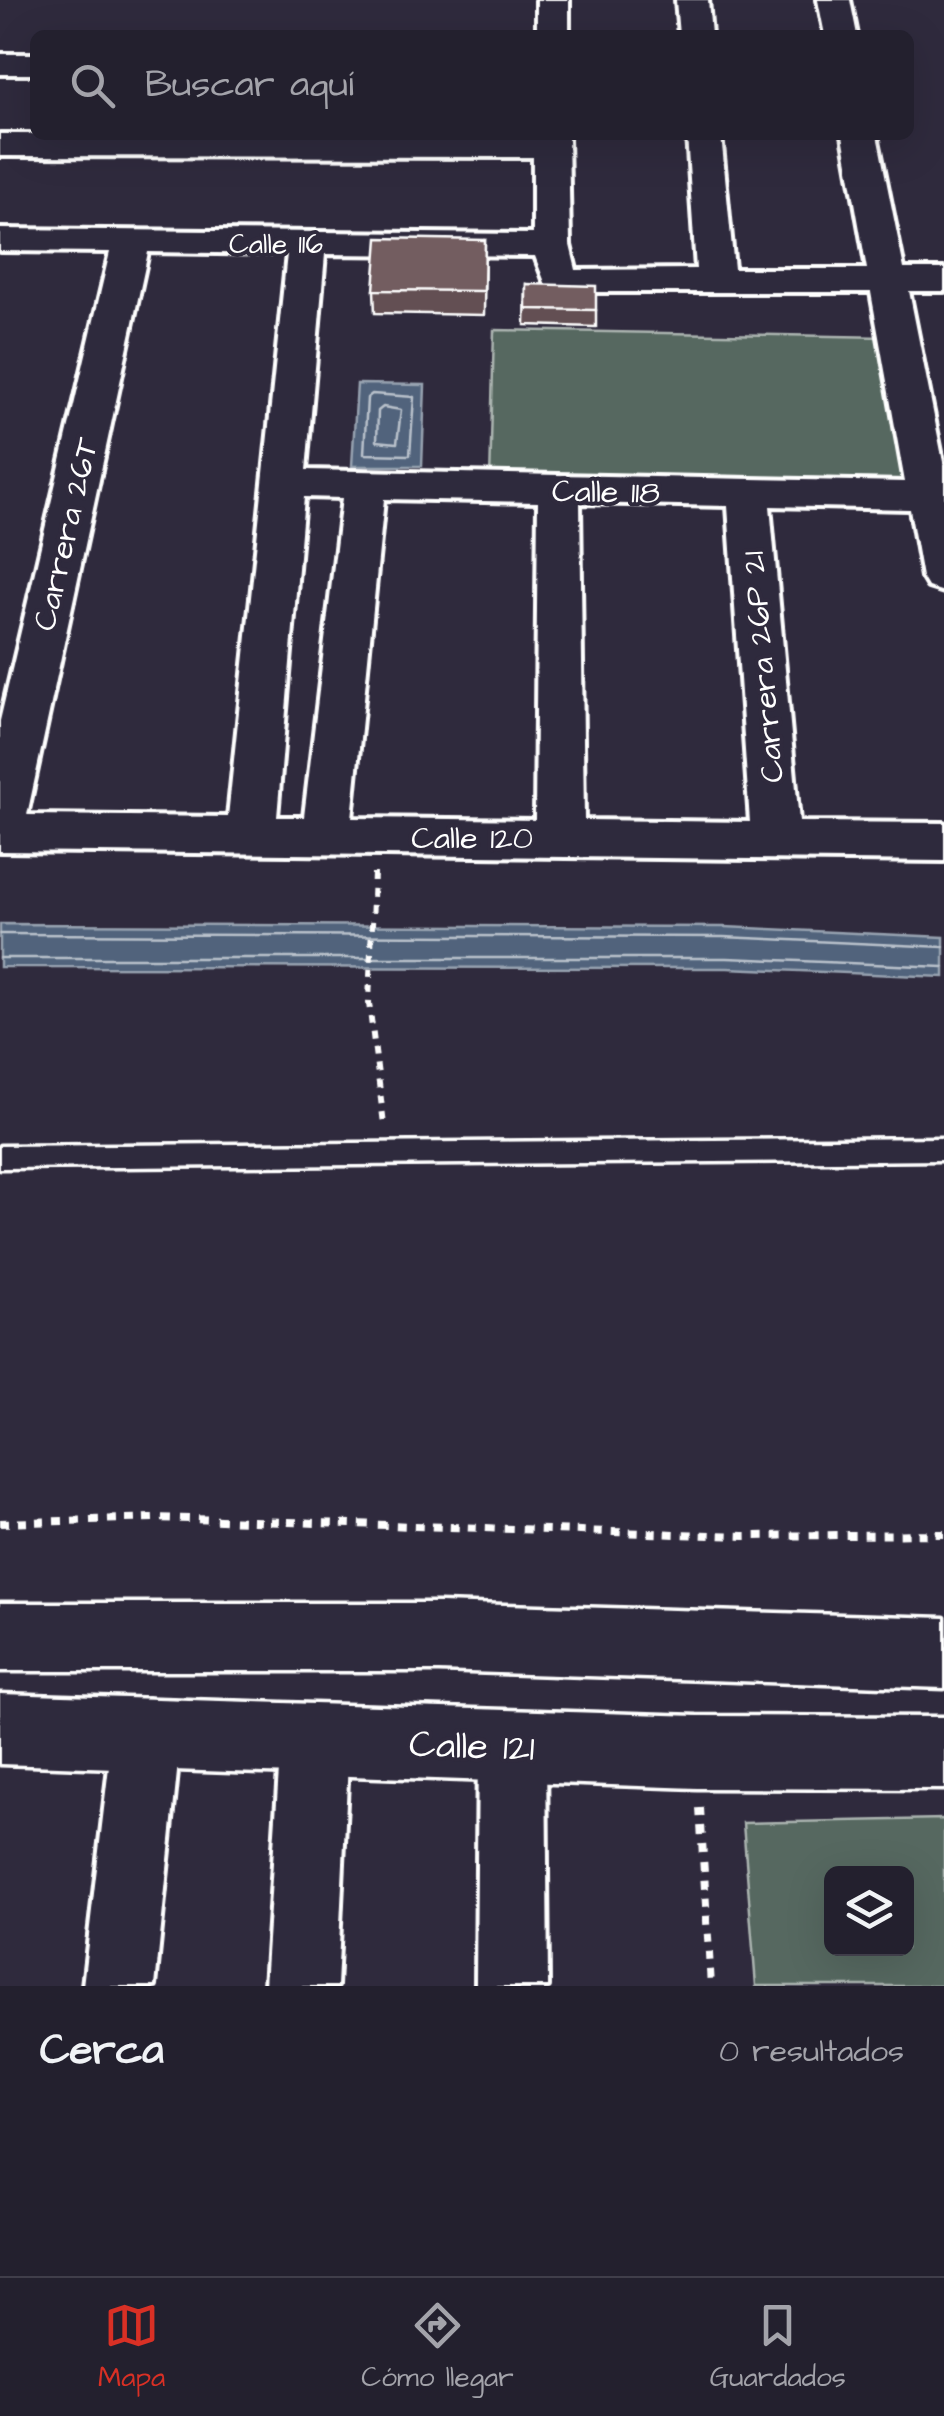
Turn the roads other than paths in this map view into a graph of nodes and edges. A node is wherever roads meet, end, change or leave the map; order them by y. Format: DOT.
graph roads {
  1 [pos="552,0"];
  2 [pos="692,0"];
  3 [pos="834,0"];
  4 [pos="553,30"];
  5 [pos="695,30"];
  6 [pos="840,30"];
  7 [pos="0,64"];
  8 [pos="30,64"];
  9 [pos="704,140"];
  10 [pos="861,140"];
  11 [pos="551,141"];
  12 [pos="0,145"];
  13 [pos="0,240"];
  14 [pos="131,243"];
  15 [pos="308,243"];
  16 [pos="553,257"];
  17 [pos="716,280"];
  18 [pos="887,280"];
  19 [pos="944,280"];
  20 [pos="282,483"];
  21 [pos="364,487"];
  22 [pos="559,490"];
  23 [pos="748,493"];
  24 [pos="929,496"];
  25 [pos="944,577"];
  26 [pos="0,825"];
  27 [pos="0,833"];
  28 [pos="251,836"];
  29 [pos="326,836"];
  30 [pos="560,838"];
  31 [pos="776,840"];
  32 [pos="944,842"];
  33 [pos="944,1150"];
  34 [pos="0,1157"];
  35 [pos="0,1637"];
  36 [pos="944,1653"];
  37 [pos="0,1728"];
  38 [pos="146,1734"];
  39 [pos="315,1740"];
  40 [pos="512,1746"];
  41 [pos="944,1753"];
  42 [pos="119,1986"];
  43 [pos="301,1986"];
  44 [pos="512,1986"];
  1 -- 4 [label="street"];
  2 -- 5 [label="street"];
  3 -- 6 [label="street"];
  7 -- 8 [label="street"];
  9 -- 17 [label="street"];
  10 -- 18 [label="street"];
  11 -- 12 [label="street"];
  11 -- 16 [label="street"];
  13 -- 14 [label="street, Calle 116"];
  14 -- 15 [label="street, Calle 116"];
  14 -- 26 [label="street, Carrera 26T"];
  15 -- 16 [label="street, Calle 116"];
  15 -- 20 [label="street"];
  16 -- 17 [label="street, Calle 116"];
  17 -- 18 [label="street, Calle 116"];
  18 -- 19 [label="street, Calle 116"];
  18 -- 24 [label="street"];
  20 -- 21 [label="street, Calle 118"];
  20 -- 28 [label="street"];
  21 -- 22 [label="street, Calle 118"];
  21 -- 29 [label="street"];
  22 -- 23 [label="street, Calle 118"];
  22 -- 30 [label="street"];
  23 -- 24 [label="street, Calle 118"];
  23 -- 31 [label="street, Carrera 26P 21"];
  24 -- 25 [label="street"];
  27 -- 28 [label="street, Calle 120"];
  28 -- 29 [label="street, Calle 120"];
  29 -- 30 [label="street, Calle 120"];
  30 -- 31 [label="street, Calle 120"];
  31 -- 32 [label="street, Calle 120"];
  33 -- 34 [label="lane"];
  35 -- 36 [label="main road"];
  37 -- 38 [label="main road, Calle 121"];
  38 -- 39 [label="main road, Calle 121"];
  38 -- 42 [label="street"];
  39 -- 40 [label="main road, Calle 121"];
  39 -- 43 [label="street"];
  40 -- 41 [label="main road, Calle 121"];
  40 -- 44 [label="street"];
}
